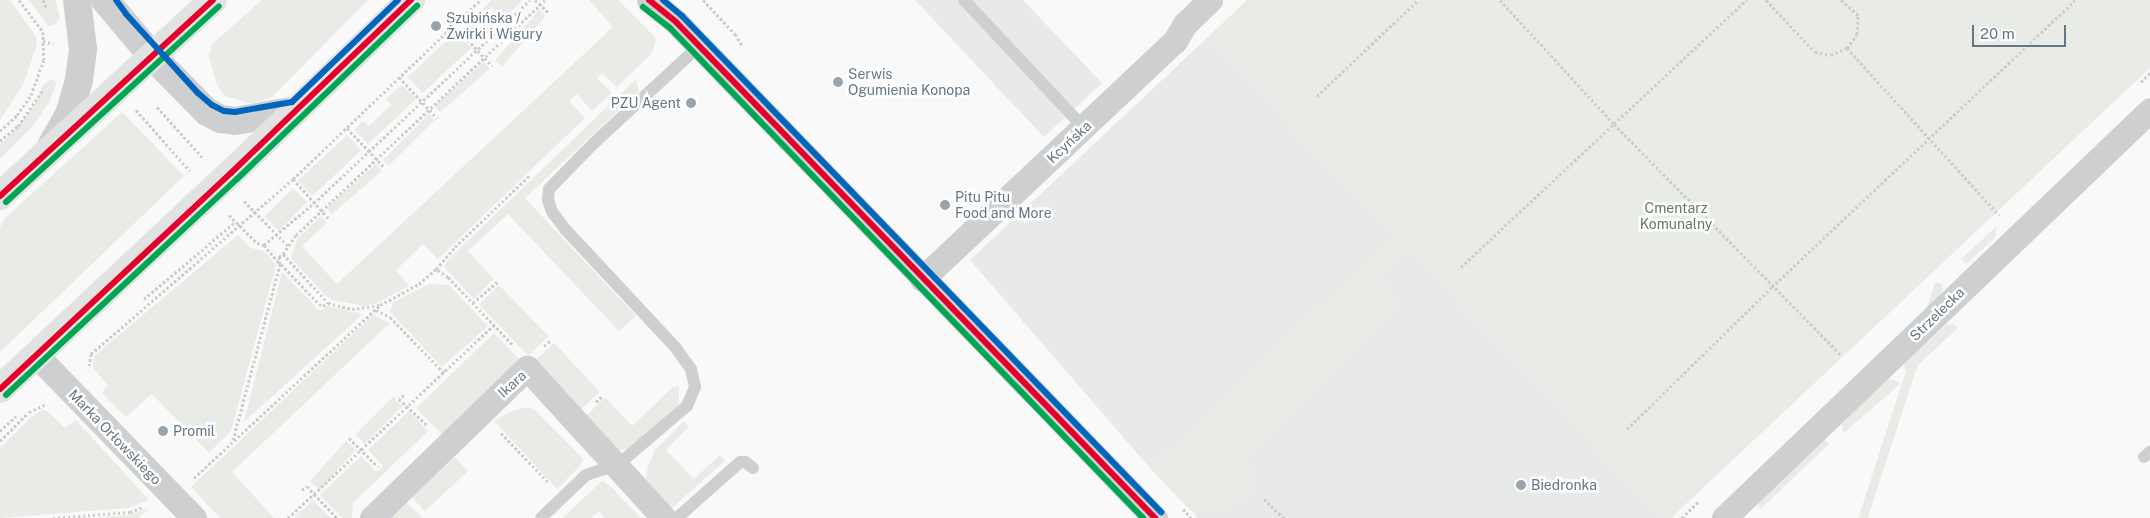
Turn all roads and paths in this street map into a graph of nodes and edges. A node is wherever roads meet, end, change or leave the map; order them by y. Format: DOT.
graph roads {
  1 [pos="19,0"];
  2 [pos="77,0"];
  3 [pos="105,0"];
  4 [pos="213,0"];
  5 [pos="411,0"];
  6 [pos="480,0"];
  7 [pos="530,0"];
  8 [pos="535,0"];
  9 [pos="546,0"];
  10 [pos="648,0"];
  11 [pos="661,0"];
  12 [pos="964,0"];
  13 [pos="1210,0"];
  14 [pos="1418,0"];
  15 [pos="1500,0"];
  16 [pos="1746,0"];
  17 [pos="1766,0"];
  18 [pos="1842,0"];
  19 [pos="2075,0"];
  20 [pos="540,5"];
  21 [pos="549,13"];
  22 [pos="676,22"];
  23 [pos="454,25"];
  24 [pos="44,41"];
  25 [pos="53,44"];
  26 [pos="699,46"];
  27 [pos="1847,48"];
  28 [pos="477,49"];
  29 [pos="151,55"];
  30 [pos="485,58"];
  31 [pos="492,66"];
  32 [pos="399,77"];
  33 [pos="123,82"];
  34 [pos="44,88"];
  35 [pos="1317,96"];
  36 [pos="422,101"];
  37 [pos="430,109"];
  38 [pos="296,110"];
  39 [pos="2150,110"];
  40 [pos="438,118"];
  41 [pos="1614,124"];
  42 [pos="347,128"];
  43 [pos="1084,128"];
  44 [pos="0,131"];
  45 [pos="1929,138"];
  46 [pos="0,141"];
  47 [pos="49,150"];
  48 [pos="369,151"];
  49 [pos="377,159"];
  50 [pos="385,168"];
  51 [pos="293,179"];
  52 [pos="216,186"];
  53 [pos="0,196"];
  54 [pos="314,202"];
  55 [pos="322,211"];
  56 [pos="256,213"];
  57 [pos="2000,215"];
  58 [pos="330,220"];
  59 [pos="235,222"];
  60 [pos="240,227"];
  61 [pos="277,234"];
  62 [pos="264,245"];
  63 [pos="288,246"];
  64 [pos="283,254"];
  65 [pos="280,264"];
  66 [pos="1461,267"];
  67 [pos="436,269"];
  68 [pos="922,279"];
  69 [pos="497,282"];
  70 [pos="1772,287"];
  71 [pos="140,302"];
  72 [pos="328,303"];
  73 [pos="473,303"];
  74 [pos="380,305"];
  75 [pos="376,310"];
  76 [pos="494,325"];
  77 [pos="36,355"];
  78 [pos="1841,355"];
  79 [pos="91,372"];
  80 [pos="444,372"];
  81 [pos="2,386"];
  82 [pos="404,395"];
  83 [pos="45,405"];
  84 [pos="407,406"];
  85 [pos="18,414"];
  86 [pos="496,427"];
  87 [pos="1627,428"];
  88 [pos="0,431"];
  89 [pos="349,438"];
  90 [pos="0,440"];
  91 [pos="233,440"];
  92 [pos="361,449"];
  93 [pos="622,461"];
  94 [pos="378,468"];
  95 [pos="753,468"];
  96 [pos="192,480"];
  97 [pos="302,490"];
  98 [pos="314,494"];
  99 [pos="174,497"];
  100 [pos="563,497"];
  101 [pos="1264,499"];
  102 [pos="52,518"];
  103 [pos="194,518"];
  104 [pos="288,518"];
  105 [pos="337,518"];
  106 [pos="372,518"];
  107 [pos="541,518"];
  108 [pos="664,518"];
  109 [pos="677,518"];
  110 [pos="1155,518"];
  111 [pos="1284,518"];
  112 [pos="1724,518"];
  1 -- 24 [label="path"];
  2 -- 47 [label="street"];
  3 -- 29 [label="street"];
  4 -- 29 [label="main road"];
  5 -- 38 [label="main road"];
  6 -- 23 [label="path"];
  7 -- 28 [label="path"];
  8 -- 20 [label="path"];
  9 -- 20 [label="path"];
  10 -- 22 [label="street"];
  11 -- 22 [label="street"];
  12 -- 43 [label="lane"];
  13 -- 43 [label="street, Kcyńska"];
  14 -- 35 [label="path"];
  15 -- 41 [label="path"];
  16 -- 41 [label="path"];
  17 -- 27 [label="path"];
  18 -- 27 [label="path"];
  19 -- 45 [label="path"];
  20 -- 21 [label="path"];
  20 -- 30 [label="path"];
  22 -- 26 [label="street"];
  23 -- 28 [label="path"];
  23 -- 32 [label="path"];
  24 -- 25 [label="path"];
  24 -- 44 [label="path"];
  26 -- 68 [label="street"];
  26 -- 93 [label="lane"];
  27 -- 45 [label="path"];
  28 -- 30 [label="path"];
  28 -- 36 [label="path"];
  29 -- 33 [label="main road"];
  29 -- 38 [label="street"];
  30 -- 31 [label="path"];
  30 -- 37 [label="path"];
  32 -- 36 [label="path"];
  32 -- 42 [label="path"];
  33 -- 47 [label="main road"];
  33 -- 52 [label="path"];
  33 -- 52 [label="path"];
  34 -- 46 [label="path"];
  36 -- 37 [label="path"];
  36 -- 48 [label="path"];
  37 -- 40 [label="path"];
  37 -- 49 [label="path"];
  38 -- 52 [label="main road"];
  39 -- 112 [label="street, Strzelecka"];
  41 -- 66 [label="path"];
  41 -- 70 [label="path"];
  42 -- 48 [label="path"];
  42 -- 51 [label="path"];
  43 -- 68 [label="street, Kcyńska"];
  45 -- 57 [label="path"];
  45 -- 70 [label="path"];
  47 -- 53 [label="main road"];
  48 -- 49 [label="path"];
  48 -- 54 [label="path"];
  49 -- 50 [label="path"];
  49 -- 55 [label="path"];
  51 -- 54 [label="path"];
  51 -- 56 [label="path"];
  52 -- 56 [label="path"];
  52 -- 59 [label="path"];
  52 -- 77 [label="main road"];
  54 -- 55 [label="path"];
  54 -- 61 [label="path"];
  55 -- 58 [label="path"];
  55 -- 63 [label="path"];
  56 -- 60 [label="path"];
  56 -- 61 [label="path"];
  59 -- 60 [label="path"];
  59 -- 71 [label="path"];
  60 -- 62 [label="path"];
  60 -- 79 [label="path"];
  61 -- 62 [label="path"];
  61 -- 63 [label="path"];
  62 -- 65 [label="path"];
  63 -- 64 [label="path"];
  64 -- 65 [label="path"];
  64 -- 72 [label="path"];
  65 -- 72 [label="path"];
  65 -- 91 [label="path"];
  67 -- 74 [label="path"];
  68 -- 110 [label="street"];
  69 -- 73 [label="path"];
  70 -- 78 [label="path"];
  70 -- 87 [label="path"];
  72 -- 74 [label="path"];
  74 -- 75 [label="path"];
  75 -- 80 [label="path"];
  75 -- 91 [label="path"];
  76 -- 80 [label="path"];
  77 -- 81 [label="main road"];
  77 -- 99 [label="street, Marka Orłowskiego"];
  80 -- 84 [label="path"];
  82 -- 84 [label="path"];
  83 -- 90 [label="path"];
  84 -- 92 [label="path"];
  85 -- 88 [label="path"];
  86 -- 100 [label="path"];
  89 -- 92 [label="path"];
  91 -- 96 [label="path"];
  92 -- 94 [label="path"];
  92 -- 98 [label="path"];
  93 -- 100 [label="lane"];
  93 -- 106 [label="street, Ikara"];
  93 -- 108 [label="street, Ikara"];
  95 -- 109 [label="lane"];
  97 -- 98 [label="path"];
  98 -- 104 [label="path"];
  98 -- 105 [label="path"];
  99 -- 102 [label="path"];
  99 -- 103 [label="street, Marka Orłowskiego"];
  100 -- 107 [label="lane"];
  101 -- 111 [label="path"];
}
